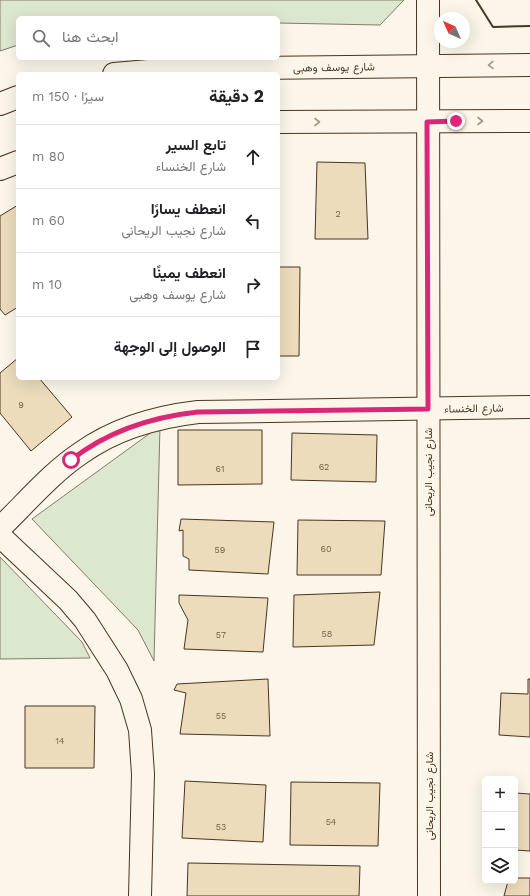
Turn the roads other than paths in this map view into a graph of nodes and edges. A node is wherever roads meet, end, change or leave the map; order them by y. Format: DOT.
graph roads {
  1 [pos="428,0"];
  2 [pos="530,65"];
  3 [pos="426,66"];
  4 [pos="137,72"];
  5 [pos="16,98"];
  6 [pos="0,104"];
  7 [pos="530,121"];
  8 [pos="280,122"];
  9 [pos="427,122"];
  10 [pos="16,163"];
  11 [pos="0,169"];
  12 [pos="530,407"];
  13 [pos="428,409"];
  14 [pos="0,528"];
  15 [pos="0,536"];
  16 [pos="140,896"];
  17 [pos="429,896"];
  1 -- 3 [label="street, شارع نجيب الريحانى"];
  2 -- 3 [label="street, شارع يوسف وهبى, one-way"];
  3 -- 4 [label="street, شارع يوسف وهبى"];
  3 -- 9 [label="street, شارع نجيب الريحانى"];
  5 -- 6 [label="street"];
  9 -- 7 [label="street, one-way"];
  8 -- 9 [label="street, one-way"];
  9 -- 13 [label="street, شارع نجيب الريحانى"];
  10 -- 11 [label="street"];
  12 -- 13 [label="street, شارع الخنساء"];
  13 -- 14 [label="street, شارع الخنساء"];
  13 -- 17 [label="street, شارع نجيب الريحانى"];
  15 -- 16 [label="street"];
}
